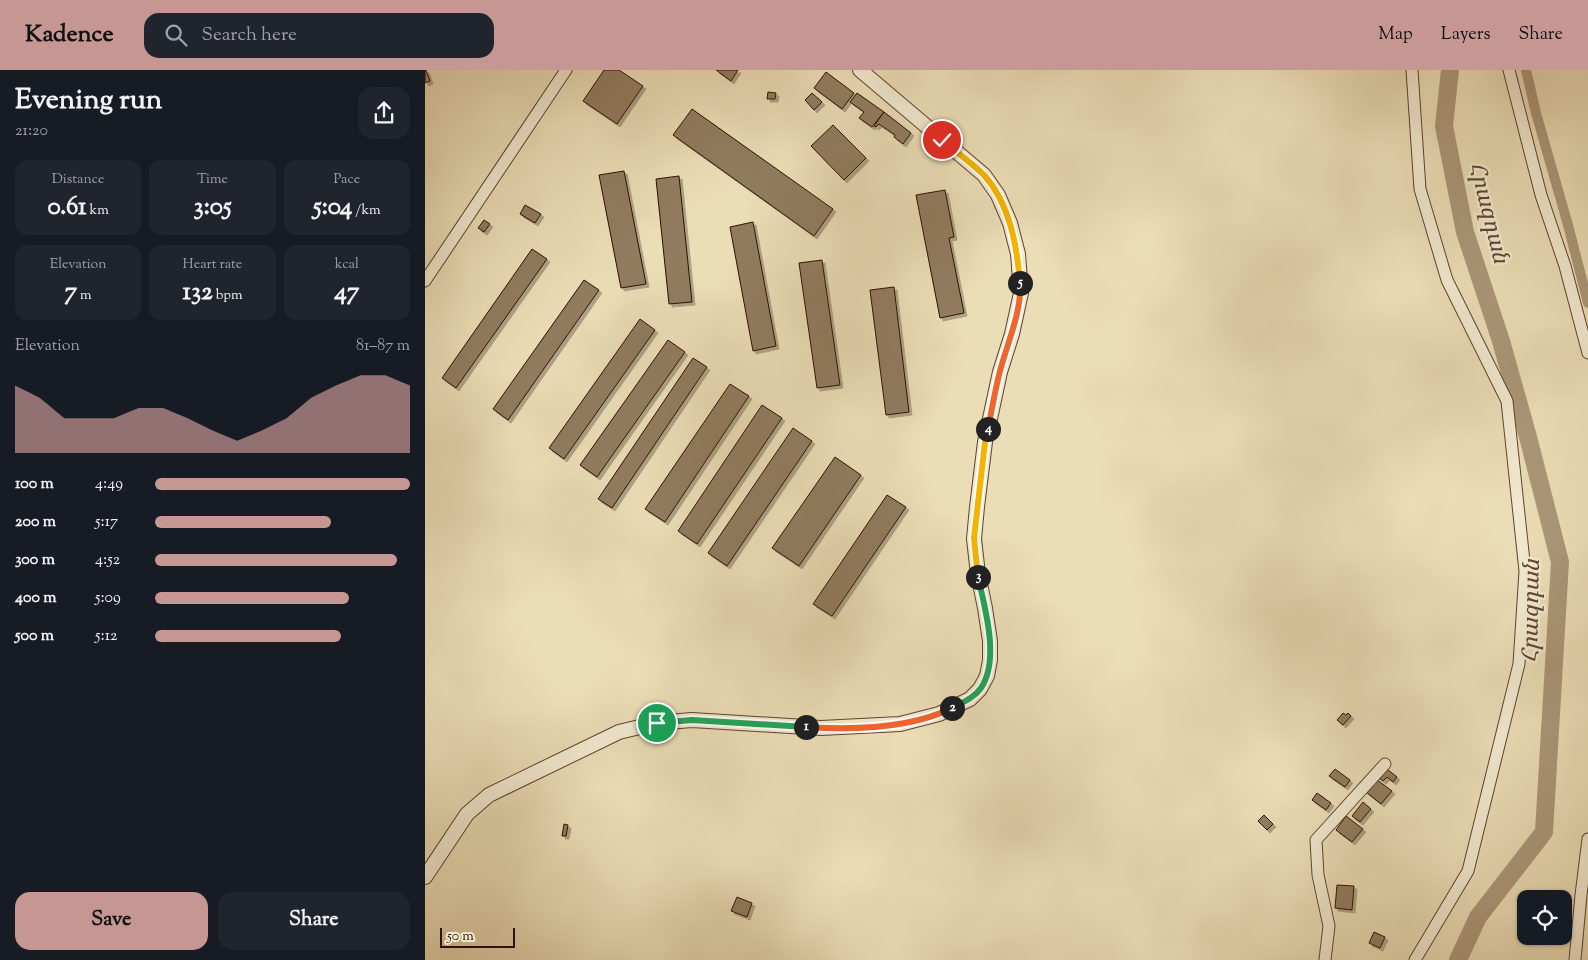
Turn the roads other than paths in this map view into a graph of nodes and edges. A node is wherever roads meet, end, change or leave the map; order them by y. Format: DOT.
graph roads {
  1 [pos="566,70"];
  2 [pos="860,70"];
  3 [pos="1412,70"];
  4 [pos="1509,70"];
  5 [pos="425,281"];
  6 [pos="1588,353"];
  7 [pos="1385,764"];
  8 [pos="1588,839"];
  9 [pos="425,877"];
  10 [pos="1325,960"];
  11 [pos="1415,960"];
  12 [pos="1575,960"];
  1 -- 5 [label="street"];
  2 -- 9 [label="street"];
  3 -- 11 [label="street"];
  4 -- 6 [label="street"];
  7 -- 10 [label="street"];
  8 -- 12 [label="street"];
}
